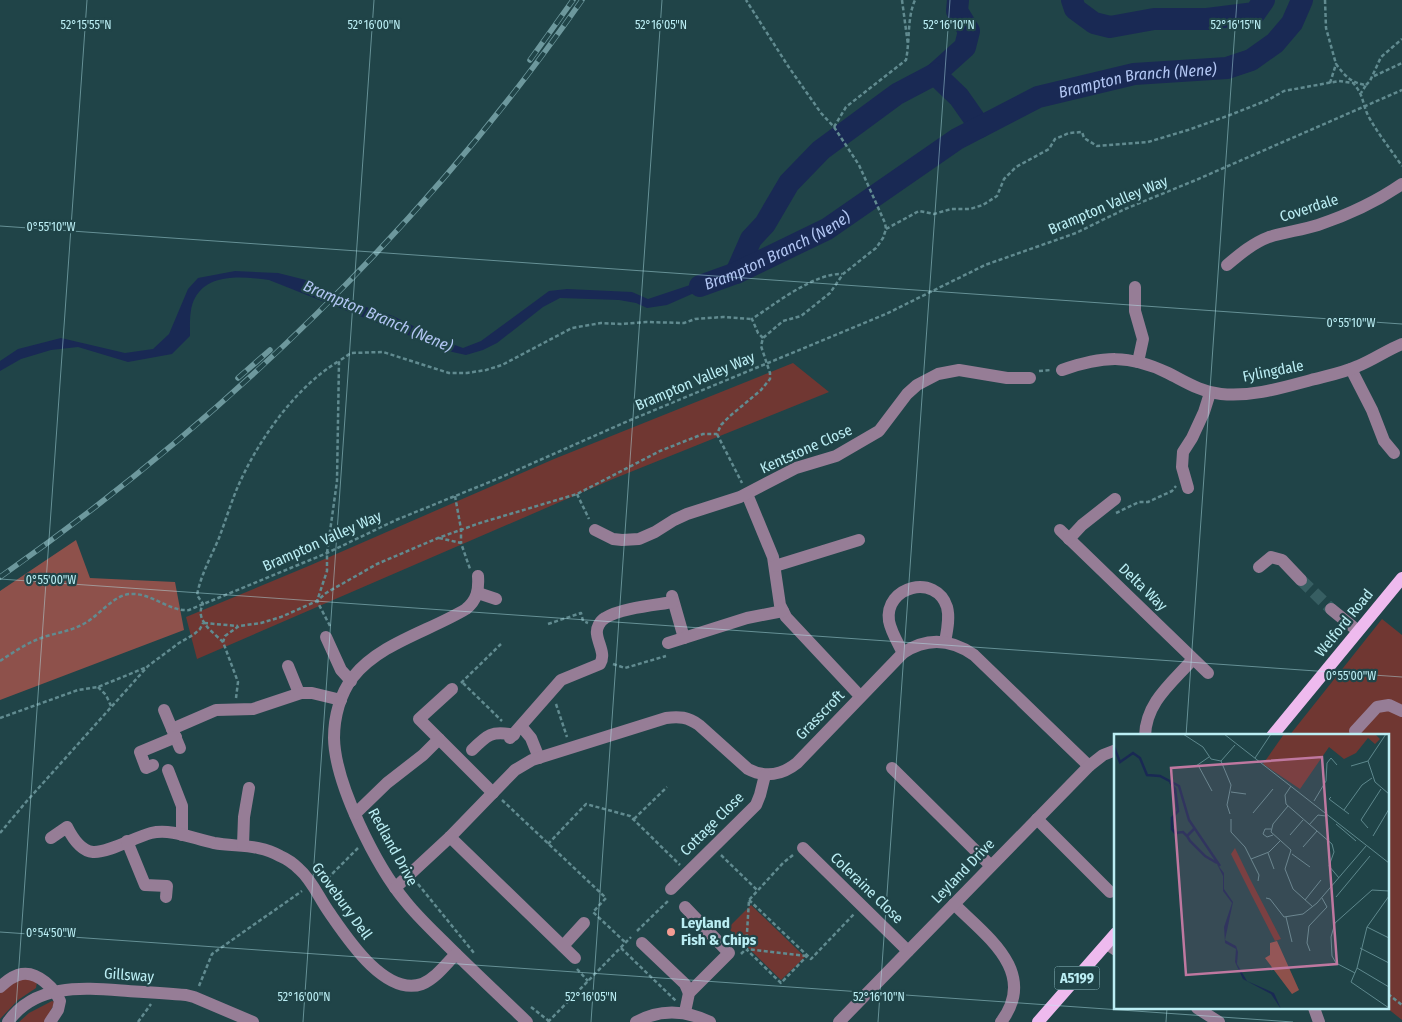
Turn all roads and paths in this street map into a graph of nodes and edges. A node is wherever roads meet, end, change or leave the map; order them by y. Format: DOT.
graph roads {
  1 [pos="746,0"];
  2 [pos="902,0"];
  3 [pos="915,0"];
  4 [pos="1325,0"];
  5 [pos="1402,39"];
  6 [pos="908,49"];
  7 [pos="1402,63"];
  8 [pos="1336,64"];
  9 [pos="1372,77"];
  10 [pos="1330,83"];
  11 [pos="1353,83"];
  12 [pos="1366,85"];
  13 [pos="1402,90"];
  14 [pos="1361,93"];
  15 [pos="1366,106"];
  16 [pos="834,129"];
  17 [pos="1402,166"];
  18 [pos="1402,184"];
  19 [pos="886,229"];
  20 [pos="1227,265"];
  21 [pos="843,274"];
  22 [pos="1135,287"];
  23 [pos="752,319"];
  24 [pos="763,338"];
  25 [pos="1402,344"];
  26 [pos="339,361"];
  27 [pos="1138,362"];
  28 [pos="766,363"];
  29 [pos="1352,369"];
  30 [pos="1062,370"];
  31 [pos="1030,378"];
  32 [pos="1210,393"];
  33 [pos="717,434"];
  34 [pos="1394,453"];
  35 [pos="1187,483"];
  36 [pos="577,494"];
  37 [pos="747,494"];
  38 [pos="455,496"];
  39 [pos="1115,499"];
  40 [pos="1092,518"];
  41 [pos="461,529"];
  42 [pos="595,530"];
  43 [pos="438,538"];
  44 [pos="858,540"];
  45 [pos="460,543"];
  46 [pos="327,552"];
  47 [pos="776,566"];
  48 [pos="1259,567"];
  49 [pos="478,576"];
  50 [pos="1402,578"];
  51 [pos="1301,580"];
  52 [pos="478,593"];
  53 [pos="496,599"];
  54 [pos="317,601"];
  55 [pos="203,604"];
  56 [pos="1330,610"];
  57 [pos="783,611"];
  58 [pos="202,623"];
  59 [pos="548,624"];
  60 [pos="239,626"];
  61 [pos="598,628"];
  62 [pos="1358,631"];
  63 [pos="330,635"];
  64 [pos="684,638"];
  65 [pos="223,642"];
  66 [pos="945,642"];
  67 [pos="668,643"];
  68 [pos="501,644"];
  69 [pos="904,653"];
  70 [pos="1194,659"];
  71 [pos="602,660"];
  72 [pos="0,661"];
  73 [pos="148,666"];
  74 [pos="288,666"];
  75 [pos="1208,673"];
  76 [pos="351,681"];
  77 [pos="457,686"];
  78 [pos="98,687"];
  79 [pos="299,693"];
  80 [pos="549,695"];
  81 [pos="860,696"];
  82 [pos="341,700"];
  83 [pos="111,706"];
  84 [pos="235,709"];
  85 [pos="164,710"];
  86 [pos="1402,711"];
  87 [pos="0,718"];
  88 [pos="501,720"];
  89 [pos="1355,731"];
  90 [pos="515,733"];
  91 [pos="1145,734"];
  92 [pos="1274,734"];
  93 [pos="176,738"];
  94 [pos="439,739"];
  95 [pos="571,748"];
  96 [pos="472,750"];
  97 [pos="1114,751"];
  98 [pos="539,758"];
  99 [pos="153,766"];
  100 [pos="1089,766"];
  101 [pos="892,768"];
  102 [pos="168,770"];
  103 [pos="765,775"];
  104 [pos="667,787"];
  105 [pos="249,788"];
  106 [pos="493,793"];
  107 [pos="355,814"];
  108 [pos="634,819"];
  109 [pos="1037,819"];
  110 [pos="0,833"];
  111 [pos="182,835"];
  112 [pos="450,837"];
  113 [pos="51,838"];
  114 [pos="367,839"];
  115 [pos="127,841"];
  116 [pos="548,844"];
  117 [pos="243,845"];
  118 [pos="713,847"];
  119 [pos="803,848"];
  120 [pos="783,863"];
  121 [pos="990,865"];
  122 [pos="687,872"];
  123 [pos="411,875"];
  124 [pos="313,888"];
  125 [pos="395,888"];
  126 [pos="670,889"];
  127 [pos="757,890"];
  128 [pos="1110,892"];
  129 [pos="166,897"];
  130 [pos="749,900"];
  131 [pos="954,904"];
  132 [pos="862,906"];
  133 [pos="685,907"];
  134 [pos="584,923"];
  135 [pos="626,943"];
  136 [pos="642,943"];
  137 [pos="563,946"];
  138 [pos="1111,947"];
  139 [pos="621,948"];
  140 [pos="746,949"];
  141 [pos="908,951"];
  142 [pos="456,954"];
  143 [pos="740,955"];
  144 [pos="808,956"];
  145 [pos="478,957"];
  146 [pos="575,958"];
  147 [pos="0,987"];
  148 [pos="55,992"];
  149 [pos="159,993"];
  150 [pos="1390,996"];
  151 [pos="194,997"];
  152 [pos="687,1003"];
  153 [pos="528,1005"];
  154 [pos="1402,1005"];
  155 [pos="1200,1010"];
  156 [pos="1315,1010"];
  157 [pos="8,1022"];
  158 [pos="50,1022"];
  159 [pos="138,1022"];
  160 [pos="253,1022"];
  161 [pos="527,1022"];
  162 [pos="549,1022"];
  163 [pos="636,1022"];
  164 [pos="710,1022"];
  165 [pos="839,1022"];
  166 [pos="1001,1022"];
  167 [pos="1038,1022"];
  168 [pos="1219,1022"];
  169 [pos="1319,1022"];
  1 -- 16 [label="path"];
  2 -- 6 [label="path"];
  3 -- 6 [label="path"];
  4 -- 8 [label="path"];
  5 -- 9 [label="path"];
  6 -- 16 [label="path"];
  7 -- 9 [label="path"];
  8 -- 10 [label="path"];
  8 -- 11 [label="path"];
  9 -- 12 [label="path"];
  10 -- 11 [label="path"];
  10 -- 19 [label="path"];
  11 -- 12 [label="path"];
  11 -- 14 [label="path"];
  12 -- 14 [label="path"];
  13 -- 15 [label="path, Brampton Valley Way"];
  14 -- 15 [label="path"];
  15 -- 17 [label="path"];
  15 -- 28 [label="path, Brampton Valley Way"];
  16 -- 19 [label="path"];
  18 -- 20 [label="street, Coverdale"];
  19 -- 21 [label="path"];
  21 -- 23 [label="path"];
  21 -- 24 [label="path"];
  22 -- 27 [label="street"];
  23 -- 24 [label="path"];
  23 -- 26 [label="path"];
  24 -- 28 [label="path"];
  25 -- 29 [label="street, Fylingdale"];
  26 -- 46 [label="path"];
  26 -- 55 [label="path"];
  27 -- 30 [label="street, Fylingdale"];
  27 -- 32 [label="street, Fylingdale"];
  28 -- 33 [label="path"];
  28 -- 38 [label="path, Brampton Valley Way"];
  29 -- 32 [label="street, Fylingdale"];
  29 -- 34 [label="street"];
  30 -- 31 [label="path"];
  31 -- 37 [label="street, Kentstone Close"];
  32 -- 35 [label="street"];
  33 -- 36 [label="path"];
  33 -- 37 [label="path"];
  35 -- 40 [label="path"];
  36 -- 41 [label="path"];
  36 -- 42 [label="path"];
  37 -- 42 [label="street, Kentstone Close"];
  37 -- 47 [label="street"];
  38 -- 41 [label="path"];
  38 -- 46 [label="path, Brampton Valley Way"];
  39 -- 40 [label="street, Delta Way"];
  40 -- 70 [label="street, Delta Way"];
  41 -- 43 [label="path"];
  41 -- 45 [label="path"];
  43 -- 45 [label="path"];
  43 -- 54 [label="path"];
  44 -- 47 [label="street"];
  45 -- 49 [label="path"];
  46 -- 54 [label="path"];
  46 -- 55 [label="path, Brampton Valley Way"];
  47 -- 57 [label="street"];
  48 -- 51 [label="street"];
  49 -- 52 [label="street"];
  50 -- 62 [label="main road, Welford Road"];
  52 -- 53 [label="street"];
  52 -- 76 [label="street, Redland Drive"];
  54 -- 60 [label="path"];
  54 -- 63 [label="path"];
  55 -- 58 [label="path"];
  55 -- 72 [label="path, Brampton Valley Way"];
  56 -- 62 [label="street"];
  57 -- 64 [label="street"];
  57 -- 81 [label="street"];
  58 -- 60 [label="path"];
  58 -- 65 [label="path"];
  58 -- 73 [label="path"];
  59 -- 61 [label="path"];
  60 -- 65 [label="path"];
  61 -- 64 [label="street"];
  61 -- 71 [label="street"];
  62 -- 92 [label="main road, Welford Road"];
  63 -- 76 [label="street"];
  64 -- 67 [label="street"];
  65 -- 84 [label="path"];
  66 -- 69 [label="street, Grasscroft"];
  66 -- 69 [label="street"];
  66 -- 100 [label="street, Grasscroft"];
  67 -- 71 [label="path"];
  68 -- 77 [label="path"];
  69 -- 81 [label="street, Grasscroft"];
  70 -- 75 [label="street, Delta Way"];
  70 -- 91 [label="street"];
  71 -- 80 [label="street"];
  73 -- 78 [label="path"];
  73 -- 83 [label="path"];
  74 -- 79 [label="street"];
  76 -- 82 [label="street, Redland Drive"];
  77 -- 88 [label="path"];
  77 -- 94 [label="street"];
  78 -- 83 [label="path"];
  78 -- 87 [label="path"];
  79 -- 82 [label="street"];
  79 -- 84 [label="street"];
  80 -- 90 [label="street"];
  80 -- 95 [label="path"];
  81 -- 103 [label="street, Grasscroft"];
  82 -- 107 [label="street, Redland Drive"];
  83 -- 110 [label="path"];
  84 -- 93 [label="street"];
  85 -- 93 [label="street"];
  86 -- 89 [label="street"];
  90 -- 96 [label="street"];
  90 -- 98 [label="street"];
  93 -- 99 [label="street"];
  94 -- 106 [label="street"];
  94 -- 107 [label="street"];
  95 -- 98 [label="street"];
  95 -- 103 [label="street"];
  97 -- 100 [label="street, Leyland Drive"];
  98 -- 106 [label="street"];
  100 -- 109 [label="street, Leyland Drive"];
  101 -- 121 [label="street"];
  102 -- 111 [label="street"];
  103 -- 118 [label="street, Cottage Close"];
  104 -- 108 [label="path"];
  105 -- 117 [label="street"];
  106 -- 112 [label="street"];
  106 -- 116 [label="path"];
  107 -- 114 [label="street, Redland Drive"];
  108 -- 116 [label="path"];
  108 -- 122 [label="path"];
  109 -- 121 [label="street, Leyland Drive"];
  109 -- 128 [label="street"];
  111 -- 115 [label="street, Grovebury Dell"];
  111 -- 117 [label="street, Grovebury Dell"];
  112 -- 123 [label="street"];
  112 -- 137 [label="street"];
  113 -- 115 [label="street, Grovebury Dell"];
  114 -- 124 [label="path"];
  114 -- 125 [label="street, Redland Drive"];
  115 -- 129 [label="street"];
  116 -- 135 [label="path"];
  117 -- 124 [label="street, Grovebury Dell"];
  118 -- 122 [label="street, Cottage Close"];
  118 -- 127 [label="path"];
  119 -- 132 [label="street, Coleraine Close"];
  120 -- 127 [label="path"];
  121 -- 131 [label="street, Leyland Drive"];
  122 -- 126 [label="street, Cottage Close"];
  123 -- 125 [label="street"];
  123 -- 145 [label="path"];
  124 -- 142 [label="street, Grovebury Dell"];
  124 -- 151 [label="path"];
  125 -- 142 [label="street, Redland Drive"];
  126 -- 135 [label="path"];
  127 -- 130 [label="path"];
  130 -- 140 [label="path"];
  130 -- 144 [label="path"];
  131 -- 141 [label="street, Leyland Drive"];
  131 -- 166 [label="street"];
  132 -- 141 [label="street, Coleraine Close"];
  132 -- 144 [label="path"];
  133 -- 152 [label="street"];
  134 -- 137 [label="street"];
  135 -- 139 [label="path"];
  136 -- 152 [label="street"];
  137 -- 146 [label="street"];
  138 -- 167 [label="main road, A5199"];
  139 -- 152 [label="path"];
  139 -- 162 [label="path"];
  140 -- 143 [label="path"];
  140 -- 144 [label="path"];
  140 -- 144 [label="path"];
  141 -- 165 [label="street, Leyland Drive"];
  142 -- 161 [label="street, Redland Drive"];
  147 -- 148 [label="street"];
  148 -- 149 [label="street, Gillsway"];
  148 -- 157 [label="street, Gillsway"];
  148 -- 158 [label="street"];
  149 -- 151 [label="street, Gillsway"];
  149 -- 159 [label="path"];
  150 -- 154 [label="path"];
  151 -- 160 [label="street, Gillsway"];
  152 -- 163 [label="street"];
  152 -- 164 [label="street"];
  153 -- 162 [label="path"];
  155 -- 168 [label="street"];
  156 -- 169 [label="street"];
}
